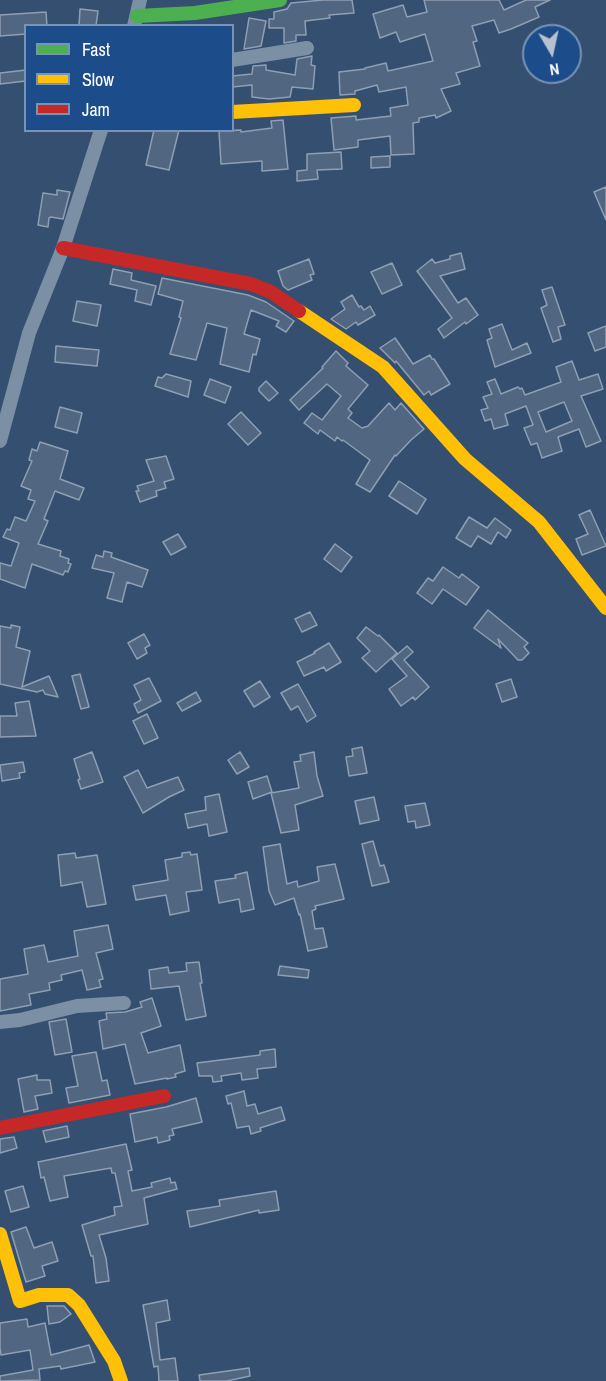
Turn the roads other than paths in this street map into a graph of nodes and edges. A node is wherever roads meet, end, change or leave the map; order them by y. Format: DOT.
graph roads {
  1 [pos="140,0"];
  2 [pos="280,0"];
  3 [pos="136,21"];
  4 [pos="307,48"];
  5 [pos="234,60"];
  6 [pos="354,105"];
  7 [pos="234,112"];
  8 [pos="100,132"];
  9 [pos="63,248"];
  10 [pos="0,441"];
  11 [pos="606,608"];
  12 [pos="124,1003"];
  13 [pos="0,1022"];
  14 [pos="164,1095"];
  15 [pos="0,1128"];
  16 [pos="0,1234"];
  17 [pos="121,1381"];
  1 -- 3 [label="street"];
  2 -- 3 [label="street"];
  4 -- 5 [label="street"];
  6 -- 7 [label="street"];
  8 -- 9 [label="street"];
  9 -- 10 [label="street"];
  9 -- 11 [label="street"];
  12 -- 13 [label="street"];
  14 -- 15 [label="street"];
  16 -- 17 [label="street"];
}
